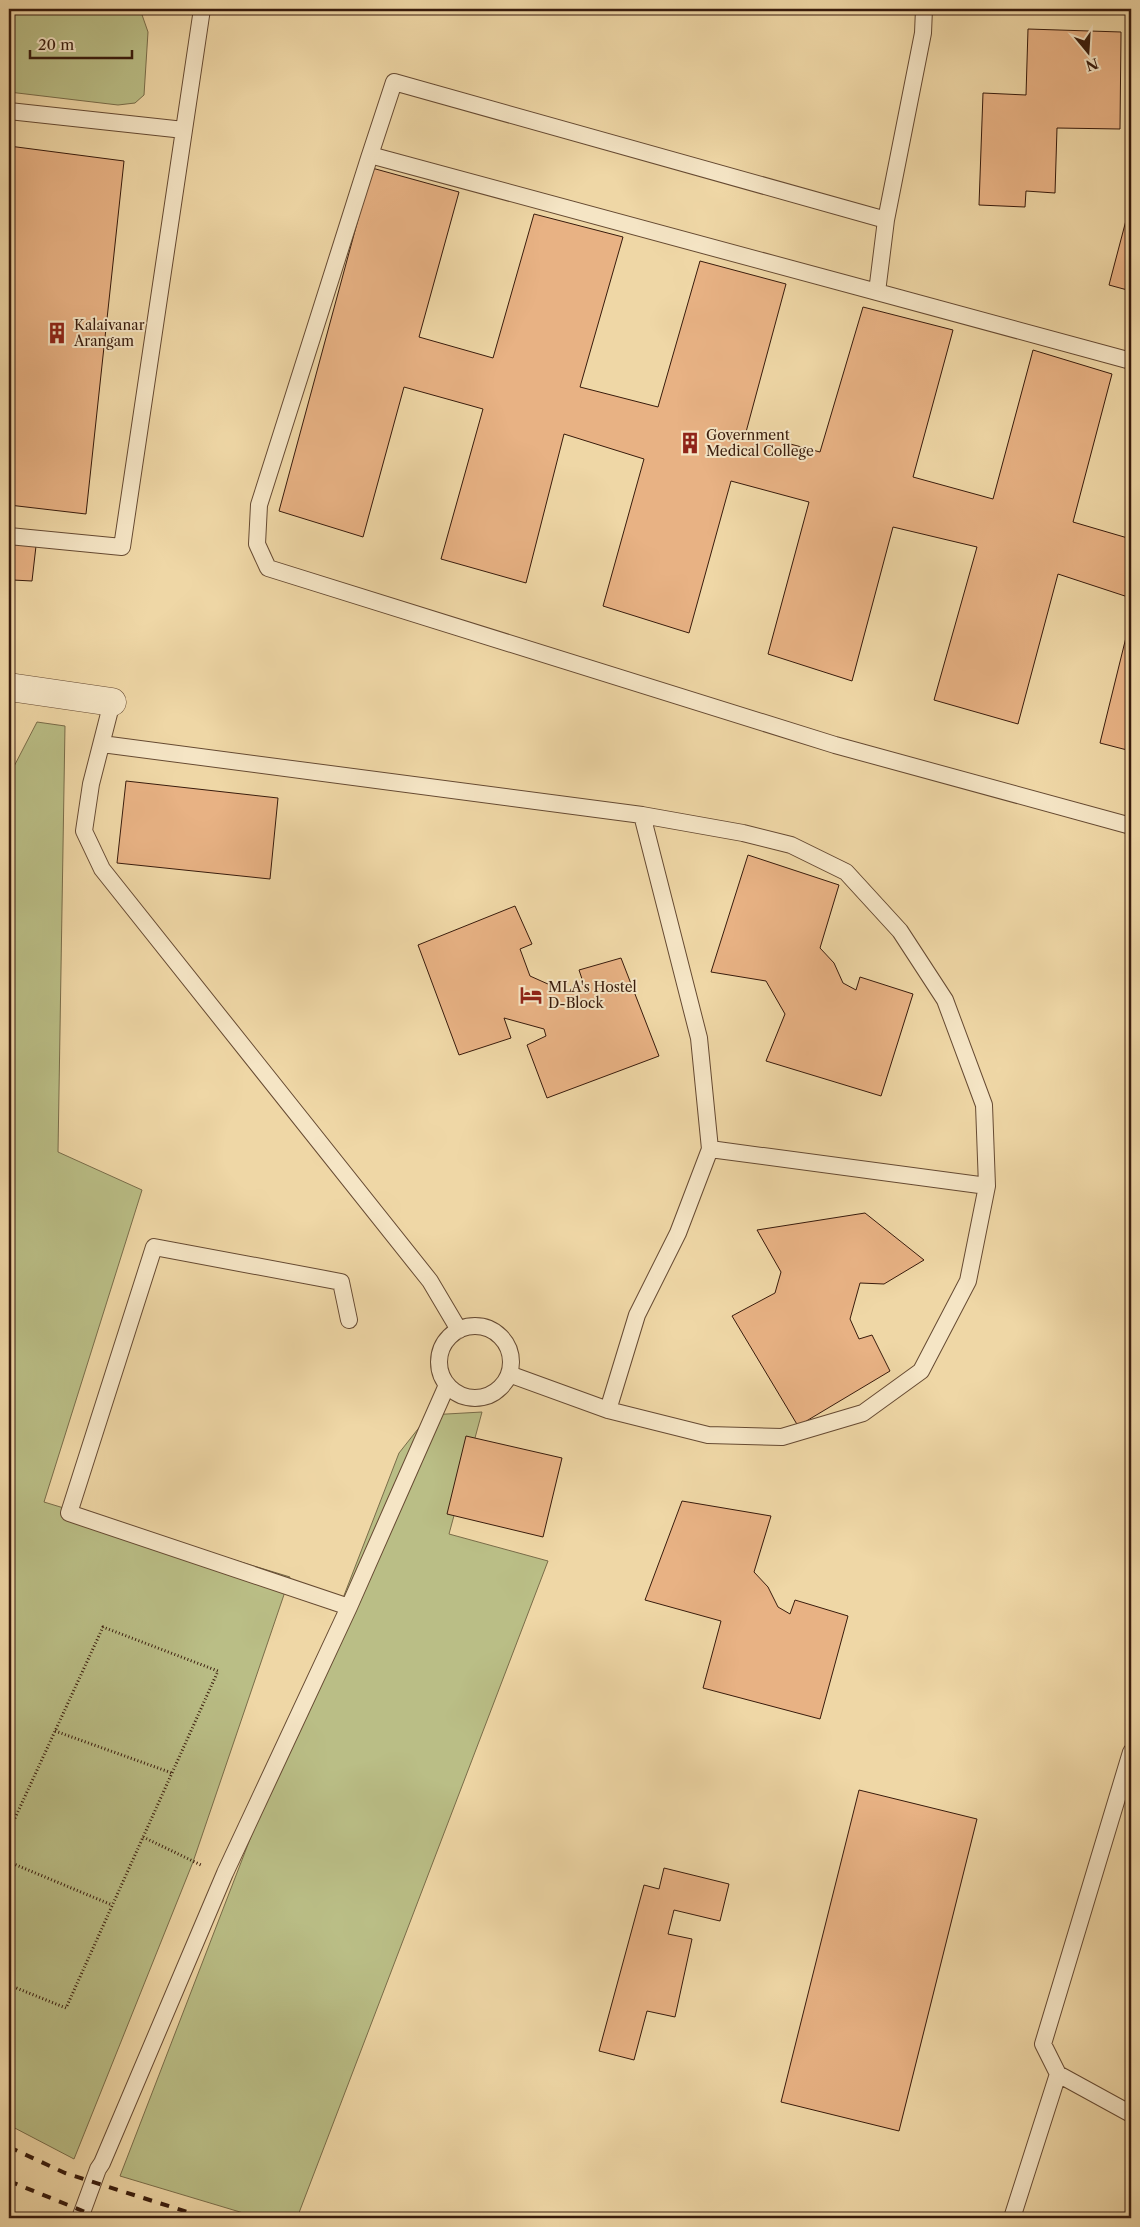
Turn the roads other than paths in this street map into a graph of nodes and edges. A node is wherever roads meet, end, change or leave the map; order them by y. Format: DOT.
graph roads {
  1 [pos="202,9"];
  2 [pos="924,9"];
  3 [pos="9,111"];
  4 [pos="184,130"];
  5 [pos="370,155"];
  6 [pos="886,220"];
  7 [pos="878,292"];
  8 [pos="1131,362"];
  9 [pos="9,536"];
  10 [pos="9,687"];
  11 [pos="112,702"];
  12 [pos="102,744"];
  13 [pos="642,815"];
  14 [pos="1131,826"];
  15 [pos="710,1149"];
  16 [pos="988,1186"];
  17 [pos="349,1320"];
  18 [pos="459,1330"];
  19 [pos="509,1374"];
  20 [pos="447,1385"];
  21 [pos="608,1410"];
  22 [pos="349,1607"];
  23 [pos="1131,1752"];
  24 [pos="1129,1770"];
  25 [pos="1058,2074"];
  26 [pos="1131,2114"];
  27 [pos="80,2218"];
  28 [pos="1012,2218"];
  1 -- 4 [label="lane"];
  2 -- 6 [label="lane"];
  3 -- 4 [label="lane"];
  4 -- 9 [label="lane"];
  5 -- 6 [label="lane"];
  5 -- 7 [label="lane"];
  5 -- 14 [label="lane"];
  6 -- 7 [label="lane"];
  7 -- 8 [label="lane"];
  10 -- 11 [label="street"];
  11 -- 12 [label="lane"];
  12 -- 13 [label="lane"];
  12 -- 18 [label="lane"];
  13 -- 15 [label="lane"];
  13 -- 16 [label="lane"];
  15 -- 16 [label="lane"];
  15 -- 21 [label="lane"];
  16 -- 21 [label="lane"];
  17 -- 22 [label="lane"];
  18 -- 19 [label="lane"];
  18 -- 20 [label="lane"];
  19 -- 20 [label="lane"];
  19 -- 21 [label="lane"];
  20 -- 22 [label="lane"];
  22 -- 27 [label="lane"];
  23 -- 24 [label="lane"];
  24 -- 25 [label="lane"];
  25 -- 26 [label="lane"];
  25 -- 28 [label="lane"];
}
